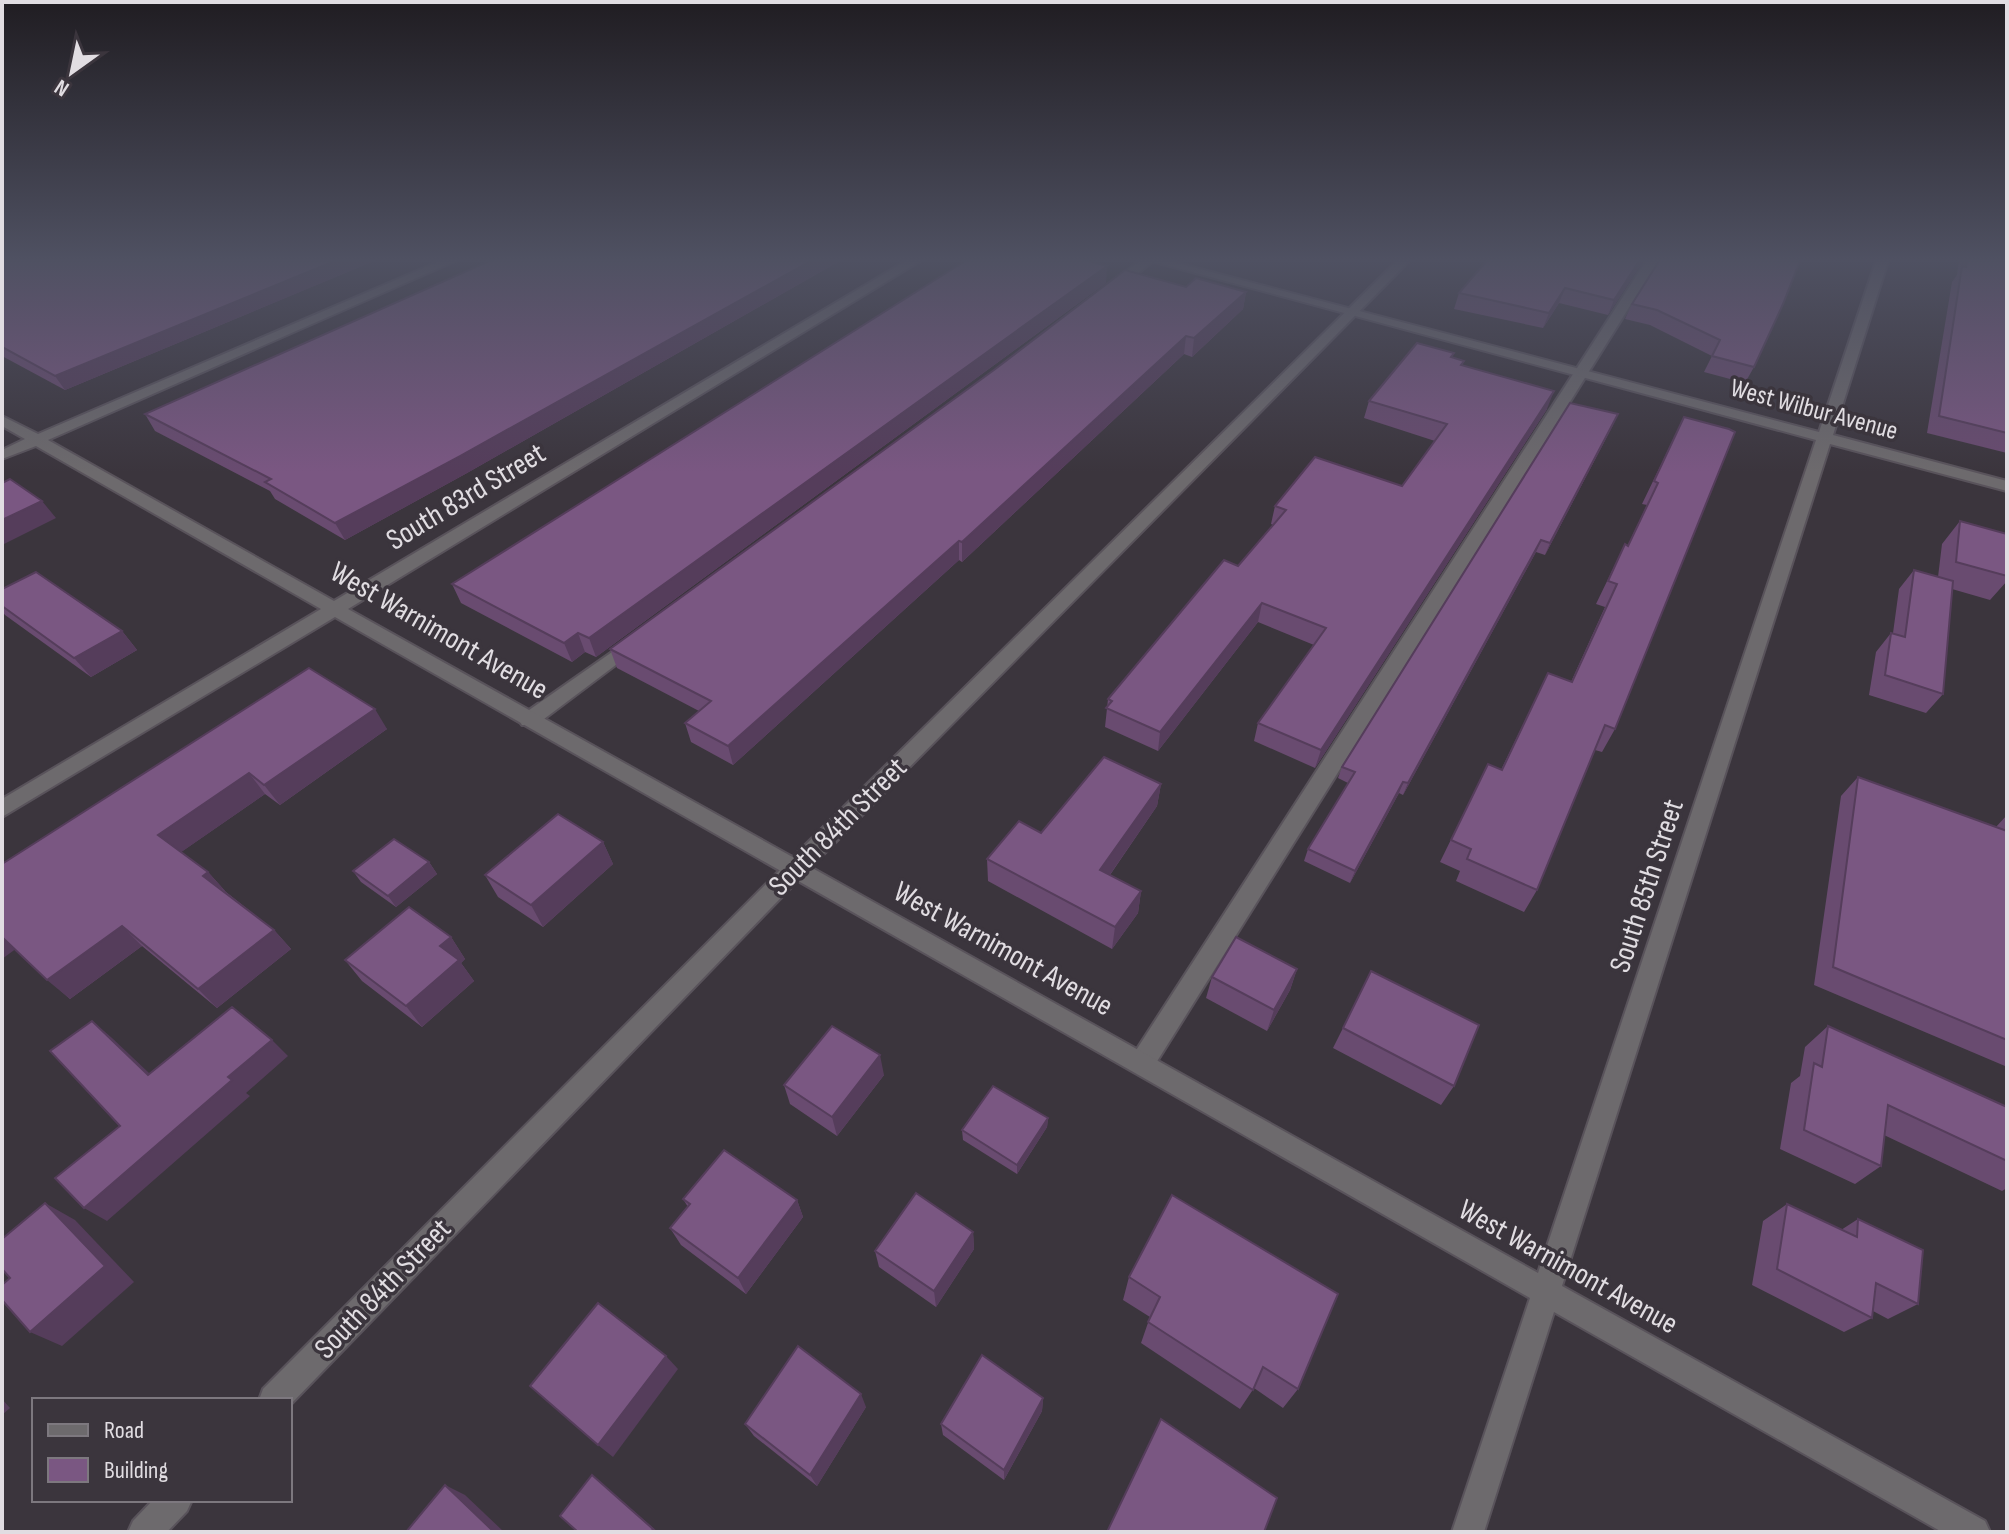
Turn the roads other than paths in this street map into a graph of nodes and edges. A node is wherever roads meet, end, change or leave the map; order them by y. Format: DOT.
graph roads {
  1 [pos="291,330"];
  2 [pos="800,330"];
  3 [pos="1334,330"];
  4 [pos="1414,330"];
  5 [pos="1608,330"];
  6 [pos="1860,330"];
  7 [pos="1580,373"];
  8 [pos="2,420"];
  9 [pos="1824,438"];
  10 [pos="36,440"];
  11 [pos="2,455"];
  12 [pos="2007,486"];
  13 [pos="335,609"];
  14 [pos="643,637"];
  15 [pos="529,720"];
  16 [pos="2,809"];
  17 [pos="794,870"];
  18 [pos="1142,1063"];
  19 [pos="1547,1291"];
  20 [pos="276,1398"];
  21 [pos="174,1502"];
  22 [pos="144,1532"];
  23 [pos="1468,1532"];
  24 [pos="1974,1532"];
  1 -- 10 [label="street"];
  2 -- 13 [label="street, South 83rd Street"];
  3 -- 17 [label="street, South 84th Street"];
  4 -- 7 [label="street, West Wilbur Avenue"];
  5 -- 7 [label="street"];
  6 -- 9 [label="street, South 85th Street"];
  7 -- 9 [label="street, West Wilbur Avenue"];
  7 -- 18 [label="street"];
  8 -- 10 [label="street, West Warnimont Avenue"];
  9 -- 12 [label="street, West Wilbur Avenue"];
  9 -- 19 [label="street, South 85th Street"];
  10 -- 11 [label="street"];
  10 -- 13 [label="street, West Warnimont Avenue"];
  13 -- 15 [label="street, West Warnimont Avenue"];
  13 -- 16 [label="street, South 83rd Street"];
  14 -- 15 [label="street"];
  15 -- 17 [label="street, West Warnimont Avenue"];
  17 -- 18 [label="street, West Warnimont Avenue"];
  17 -- 20 [label="street, South 84th Street"];
  18 -- 19 [label="street, West Warnimont Avenue"];
  19 -- 23 [label="street, South 85th Street"];
  19 -- 24 [label="street, West Warnimont Avenue"];
  21 -- 22 [label="street"];
}
